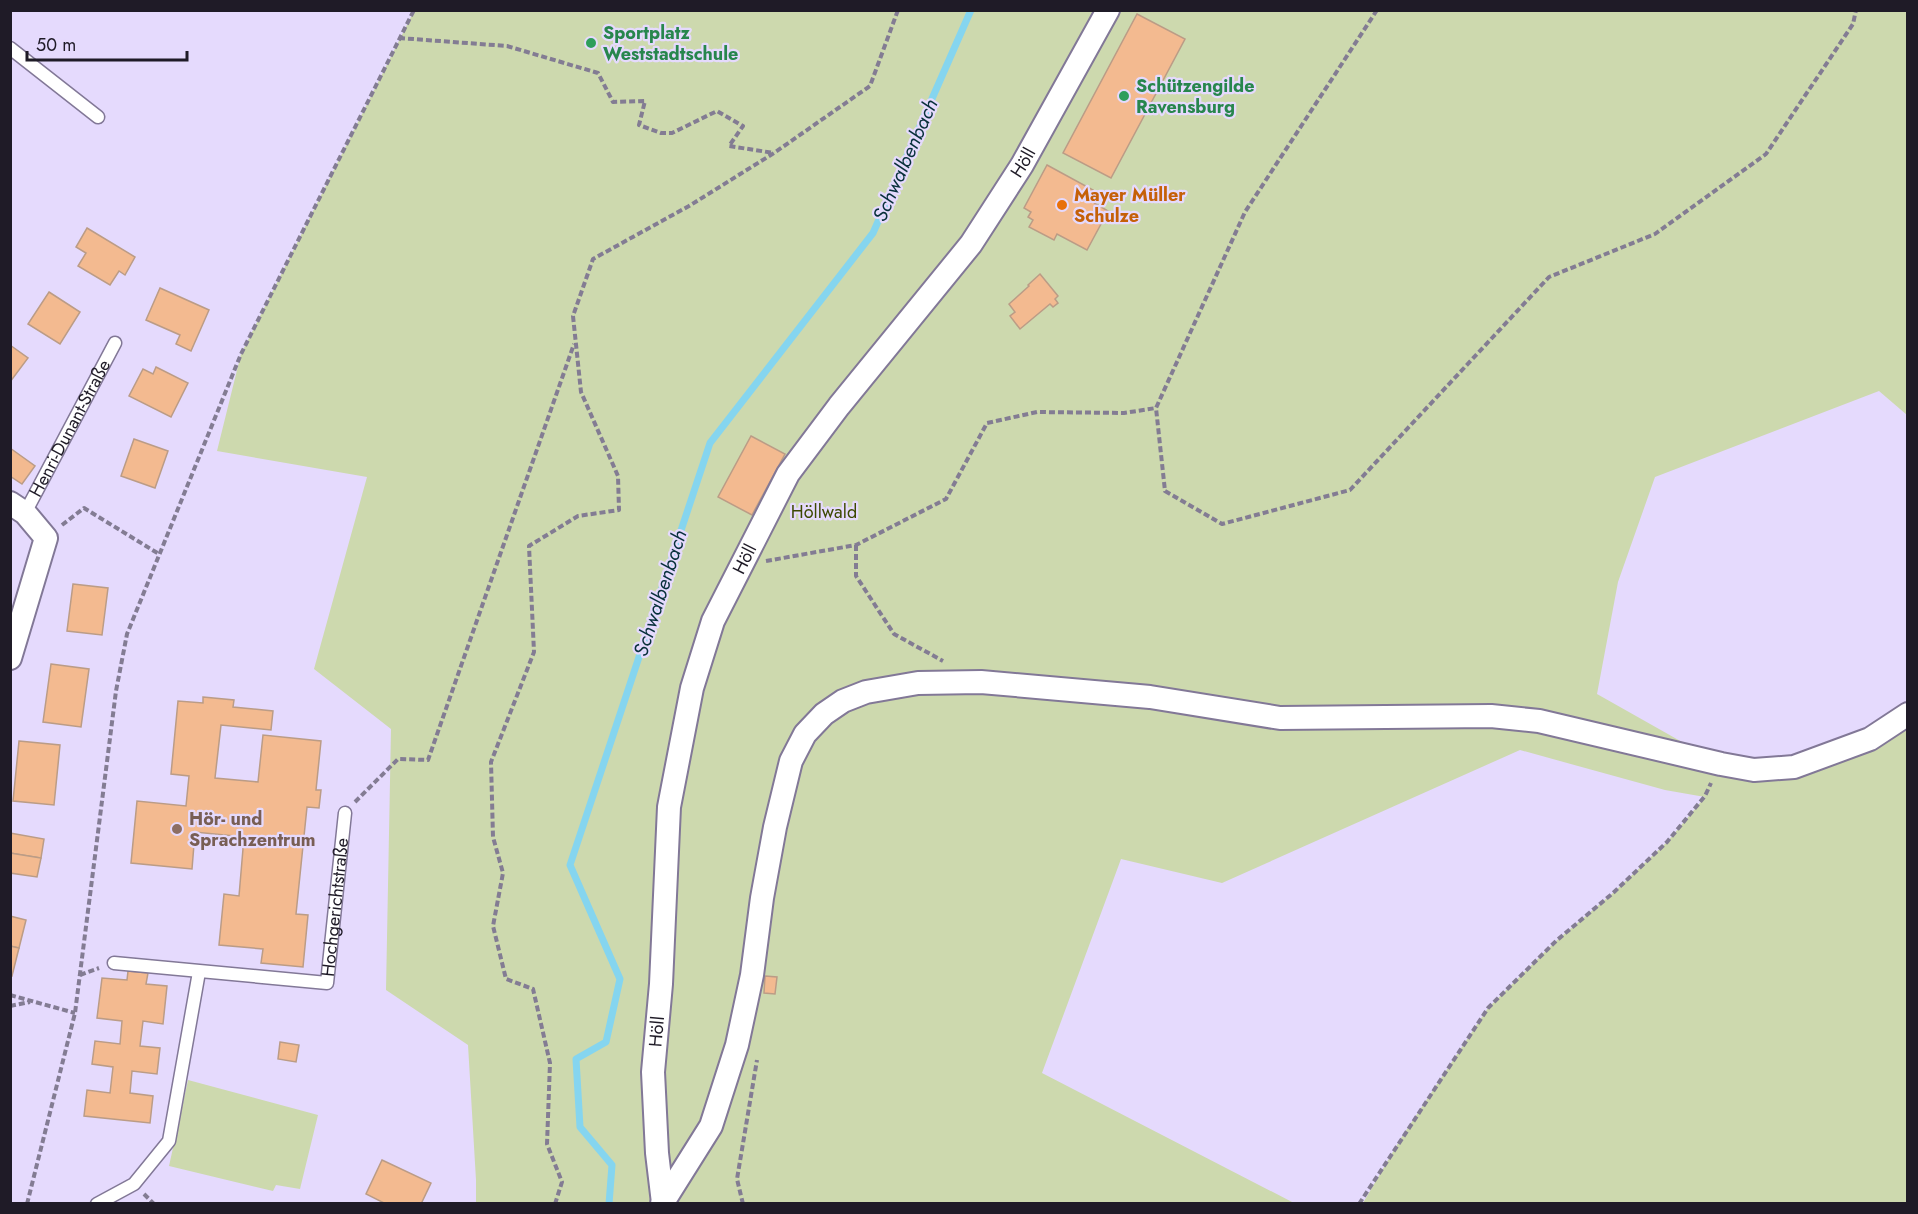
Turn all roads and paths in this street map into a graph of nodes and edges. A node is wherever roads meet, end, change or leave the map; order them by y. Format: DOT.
graph roads {
  1 [pos="414,10"];
  2 [pos="898,10"];
  3 [pos="1108,10"];
  4 [pos="1377,10"];
  5 [pos="1856,10"];
  6 [pos="399,38"];
  7 [pos="10,48"];
  8 [pos="98,117"];
  9 [pos="774,153"];
  10 [pos="576,340"];
  11 [pos="115,343"];
  12 [pos="1156,408"];
  13 [pos="18,508"];
  14 [pos="46,538"];
  15 [pos="856,545"];
  16 [pos="159,554"];
  17 [pos="740,565"];
  18 [pos="10,658"];
  19 [pos="981,682"];
  20 [pos="1908,714"];
  21 [pos="1721,764"];
  22 [pos="345,813"];
  23 [pos="114,963"];
  24 [pos="198,972"];
  25 [pos="10,995"];
  26 [pos="33,1002"];
  27 [pos="10,1006"];
  28 [pos="75,1013"];
  29 [pos="759,1049"];
  30 [pos="27,1203"];
  31 [pos="97,1203"];
  32 [pos="555,1203"];
  33 [pos="662,1203"];
  34 [pos="743,1203"];
  35 [pos="1359,1203"];
  1 -- 6 [label="path"];
  2 -- 9 [label="path"];
  3 -- 17 [label="street, Höll"];
  4 -- 12 [label="path"];
  5 -- 12 [label="path"];
  6 -- 9 [label="path"];
  6 -- 16 [label="path"];
  7 -- 8 [label="lane"];
  9 -- 10 [label="path"];
  10 -- 22 [label="path"];
  10 -- 32 [label="path"];
  11 -- 13 [label="lane, Henri-Dunant-Straße"];
  12 -- 15 [label="path"];
  13 -- 14 [label="street, Henri-Dunant-Straße"];
  14 -- 16 [label="path"];
  14 -- 18 [label="street"];
  15 -- 17 [label="path"];
  15 -- 19 [label="path"];
  16 -- 28 [label="path"];
  17 -- 33 [label="street, Höll"];
  19 -- 21 [label="street"];
  19 -- 33 [label="street"];
  20 -- 21 [label="street"];
  21 -- 35 [label="path"];
  22 -- 24 [label="lane, Hochgerichtstraße"];
  23 -- 24 [label="lane, Hochgerichtstraße"];
  24 -- 31 [label="lane"];
  25 -- 26 [label="path"];
  26 -- 27 [label="path"];
  26 -- 28 [label="path"];
  28 -- 30 [label="path"];
  29 -- 34 [label="path"];
}
